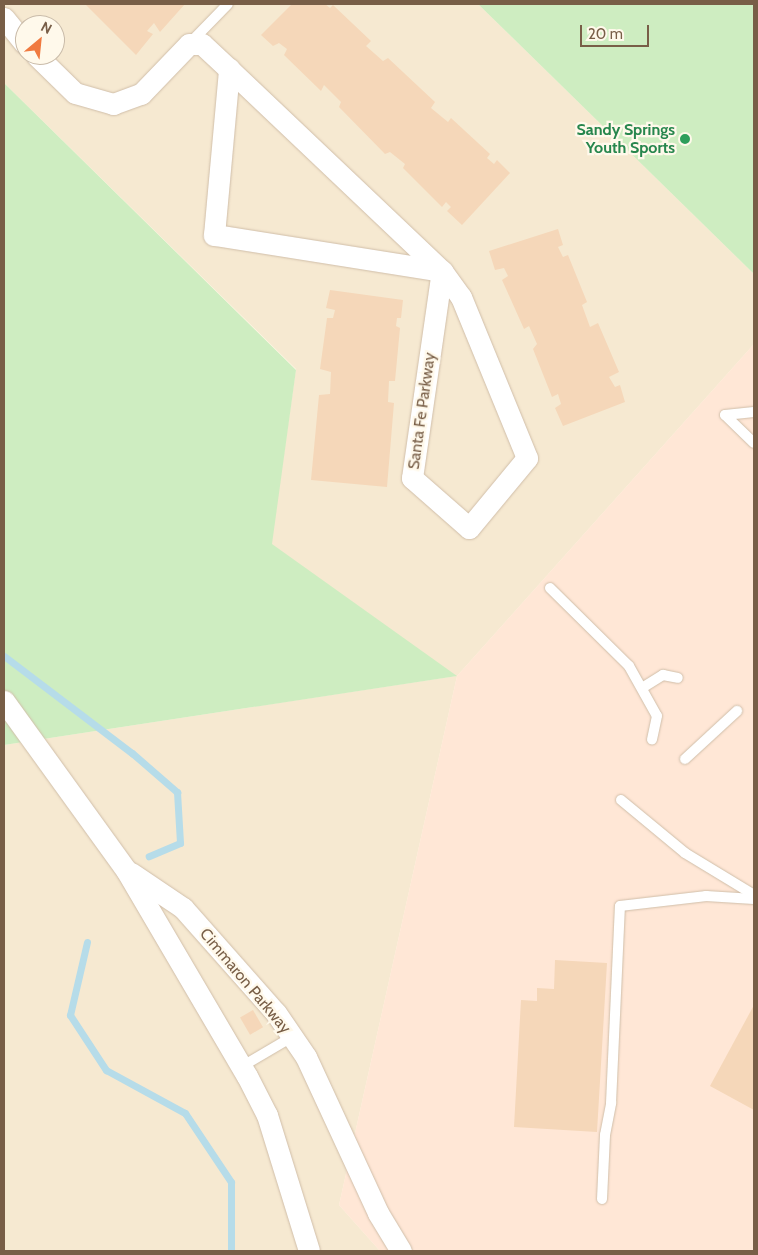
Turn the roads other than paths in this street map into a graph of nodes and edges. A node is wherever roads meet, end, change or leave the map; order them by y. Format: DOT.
graph roads {
  1 [pos="228,4"];
  2 [pos="4,18"];
  3 [pos="15,32"];
  4 [pos="189,44"];
  5 [pos="46,65"];
  6 [pos="229,69"];
  7 [pos="442,271"];
  8 [pos="754,412"];
  9 [pos="754,443"];
  10 [pos="550,588"];
  11 [pos="678,678"];
  12 [pos="642,688"];
  13 [pos="4,701"];
  14 [pos="737,711"];
  15 [pos="652,738"];
  16 [pos="685,759"];
  17 [pos="621,800"];
  18 [pos="126,870"];
  19 [pos="754,895"];
  20 [pos="754,899"];
  21 [pos="292,1036"];
  22 [pos="242,1066"];
  23 [pos="602,1199"];
  24 [pos="309,1251"];
  25 [pos="401,1251"];
  1 -- 4 [label="lane"];
  2 -- 3 [label="street"];
  4 -- 5 [label="street"];
  4 -- 6 [label="street, Santa Fe Parkway"];
  6 -- 7 [label="street, Santa Fe Parkway"];
  6 -- 7 [label="street"];
  7 -- 7 [label="street, Santa Fe Parkway"];
  8 -- 9 [label="lane"];
  10 -- 12 [label="lane"];
  11 -- 12 [label="lane"];
  12 -- 15 [label="lane"];
  13 -- 18 [label="street, Cimmaron Parkway"];
  14 -- 16 [label="lane"];
  17 -- 19 [label="lane"];
  18 -- 21 [label="street, Cimmaron Parkway"];
  18 -- 22 [label="street, Cimmaron Parkway"];
  20 -- 23 [label="lane"];
  21 -- 22 [label="lane"];
  21 -- 25 [label="street, Cimmaron Parkway"];
  22 -- 24 [label="street, Cimmaron Parkway"];
}
